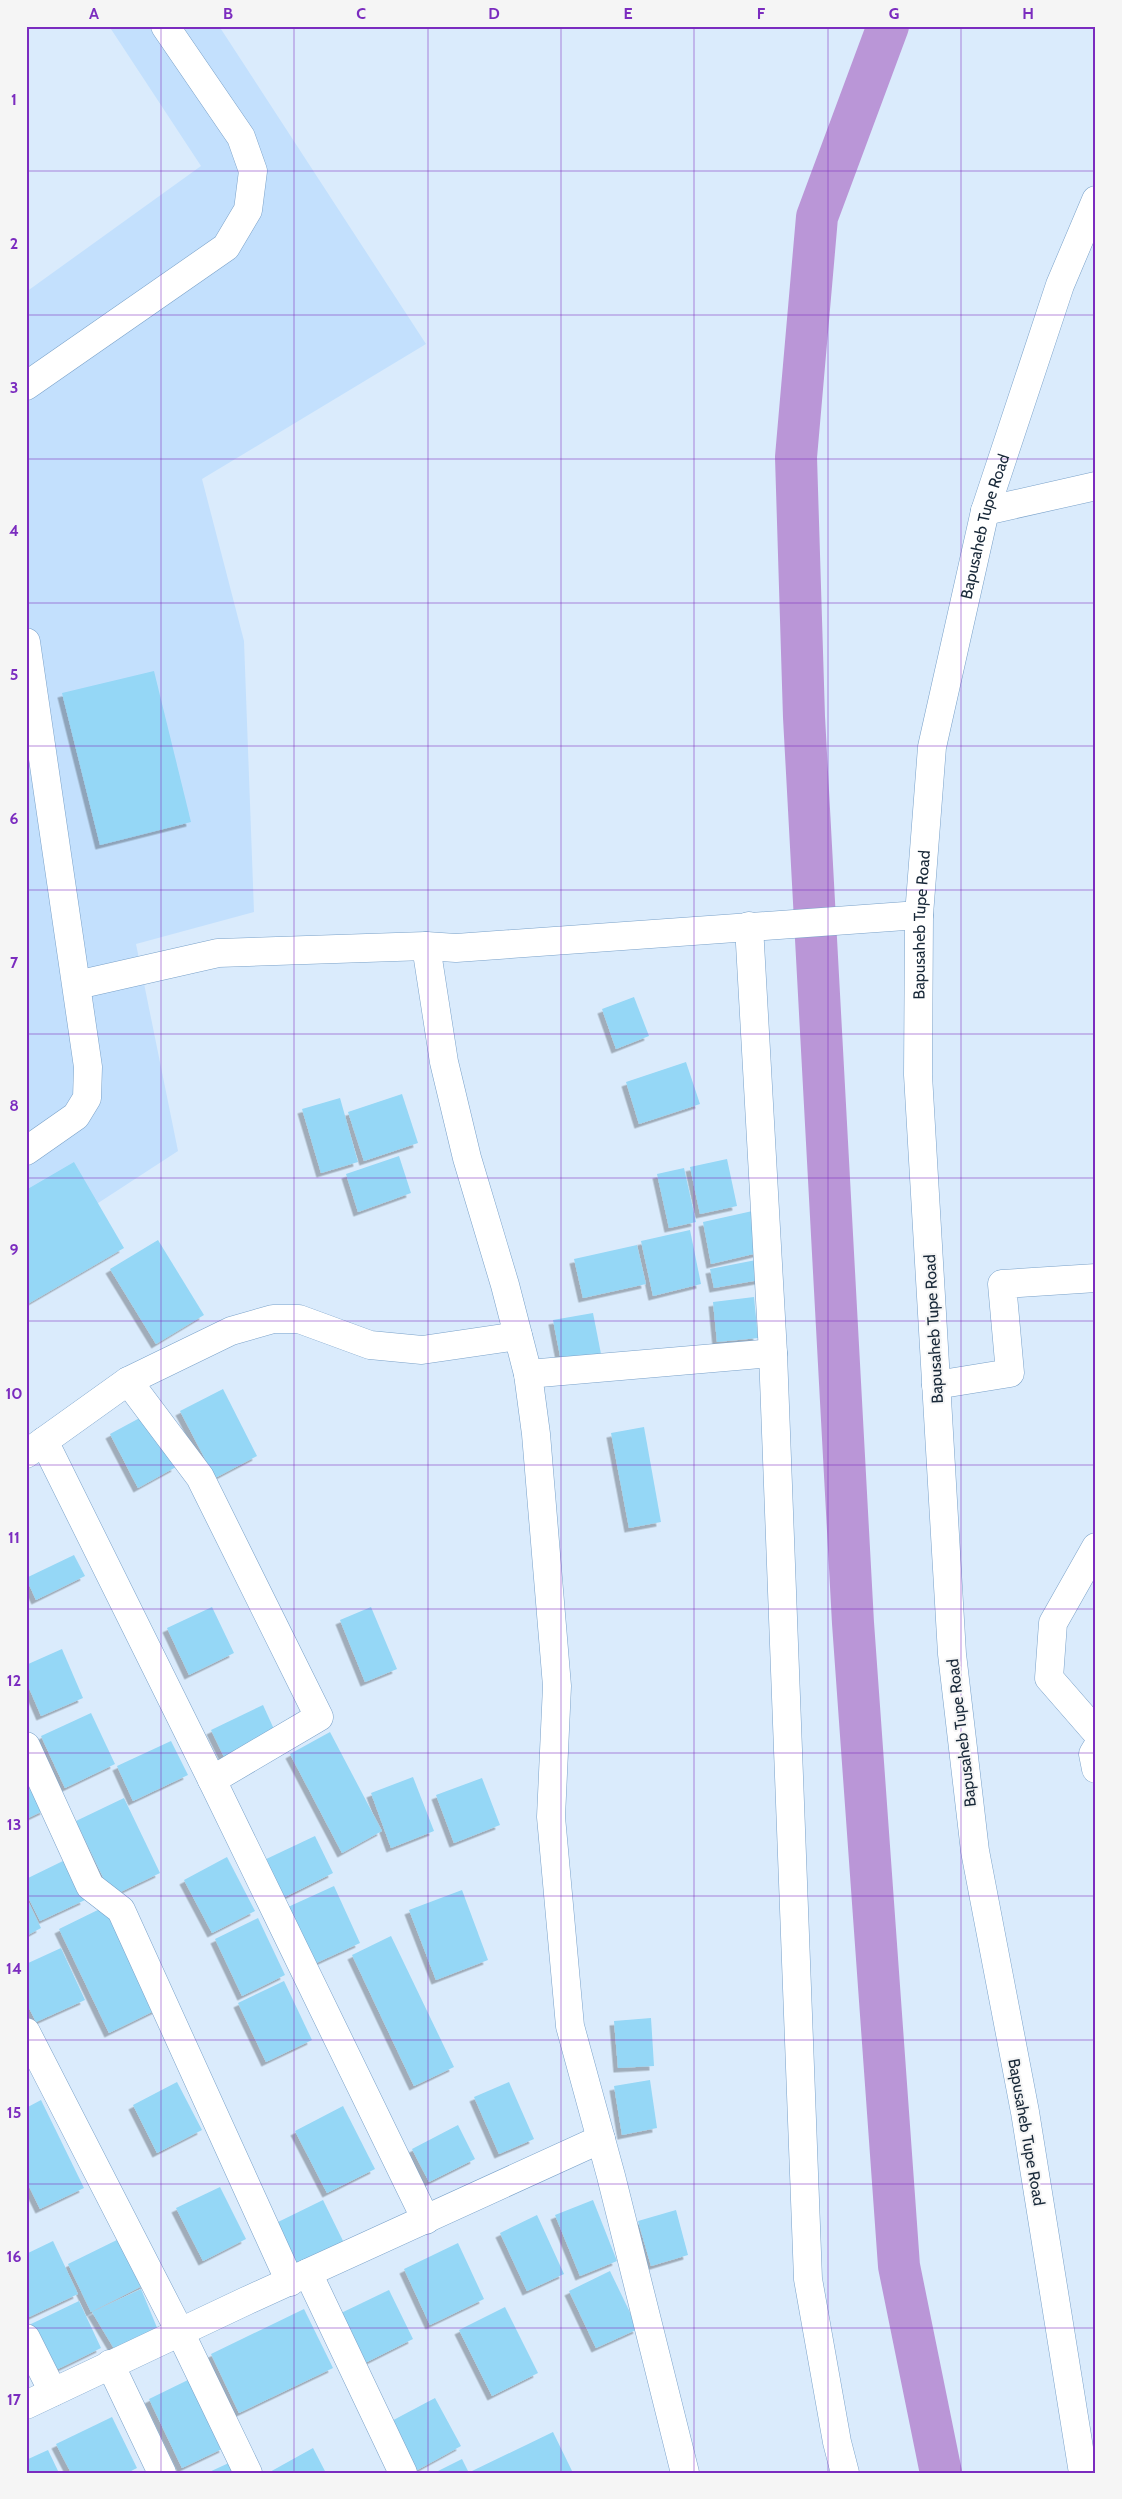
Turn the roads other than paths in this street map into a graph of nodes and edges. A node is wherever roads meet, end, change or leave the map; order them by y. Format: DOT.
graph roads {
  1 [pos="165,26"];
  2 [pos="1096,200"];
  3 [pos="26,386"];
  4 [pos="1096,486"];
  5 [pos="985,511"];
  6 [pos="26,642"];
  7 [pos="907,916"];
  8 [pos="749,926"];
  9 [pos="426,946"];
  10 [pos="77,985"];
  11 [pos="26,1151"];
  12 [pos="1096,1278"];
  13 [pos="518,1336"];
  14 [pos="773,1353"];
  15 [pos="528,1374"];
  16 [pos="128,1381"];
  17 [pos="936,1385"];
  18 [pos="35,1448"];
  19 [pos="1096,1547"];
  20 [pos="1096,1732"];
  21 [pos="26,1746"];
  22 [pos="1096,1749"];
  23 [pos="1096,1769"];
  24 [pos="212,1780"];
  25 [pos="26,2032"];
  26 [pos="601,2139"];
  27 [pos="426,2220"];
  28 [pos="299,2277"];
  29 [pos="180,2332"];
  30 [pos="26,2338"];
  31 [pos="110,2364"];
  32 [pos="53,2392"];
  33 [pos="26,2405"];
  34 [pos="162,2473"];
  35 [pos="248,2473"];
  36 [pos="403,2473"];
  37 [pos="685,2473"];
  38 [pos="845,2473"];
  39 [pos="1083,2473"];
  1 -- 3 [label="street"];
  2 -- 5 [label="street, Bapusaheb Tupe Road"];
  4 -- 5 [label="street"];
  5 -- 7 [label="street, Bapusaheb Tupe Road"];
  6 -- 10 [label="street"];
  7 -- 8 [label="street"];
  7 -- 17 [label="street, Bapusaheb Tupe Road"];
  8 -- 9 [label="street"];
  8 -- 14 [label="street"];
  9 -- 10 [label="street"];
  9 -- 13 [label="street"];
  10 -- 11 [label="street"];
  12 -- 17 [label="street"];
  13 -- 15 [label="street"];
  13 -- 16 [label="street"];
  14 -- 15 [label="street"];
  14 -- 38 [label="street"];
  15 -- 26 [label="street"];
  16 -- 18 [label="street"];
  16 -- 24 [label="street"];
  17 -- 39 [label="street, Bapusaheb Tupe Road"];
  18 -- 24 [label="street"];
  19 -- 20 [label="street"];
  21 -- 28 [label="street"];
  22 -- 23 [label="street"];
  24 -- 27 [label="street"];
  25 -- 29 [label="street"];
  26 -- 27 [label="street"];
  26 -- 37 [label="street"];
  27 -- 28 [label="street"];
  28 -- 29 [label="street"];
  28 -- 36 [label="street"];
  29 -- 31 [label="street"];
  29 -- 35 [label="street"];
  30 -- 32 [label="street"];
  31 -- 32 [label="street"];
  31 -- 34 [label="street"];
  32 -- 33 [label="street"];
}
